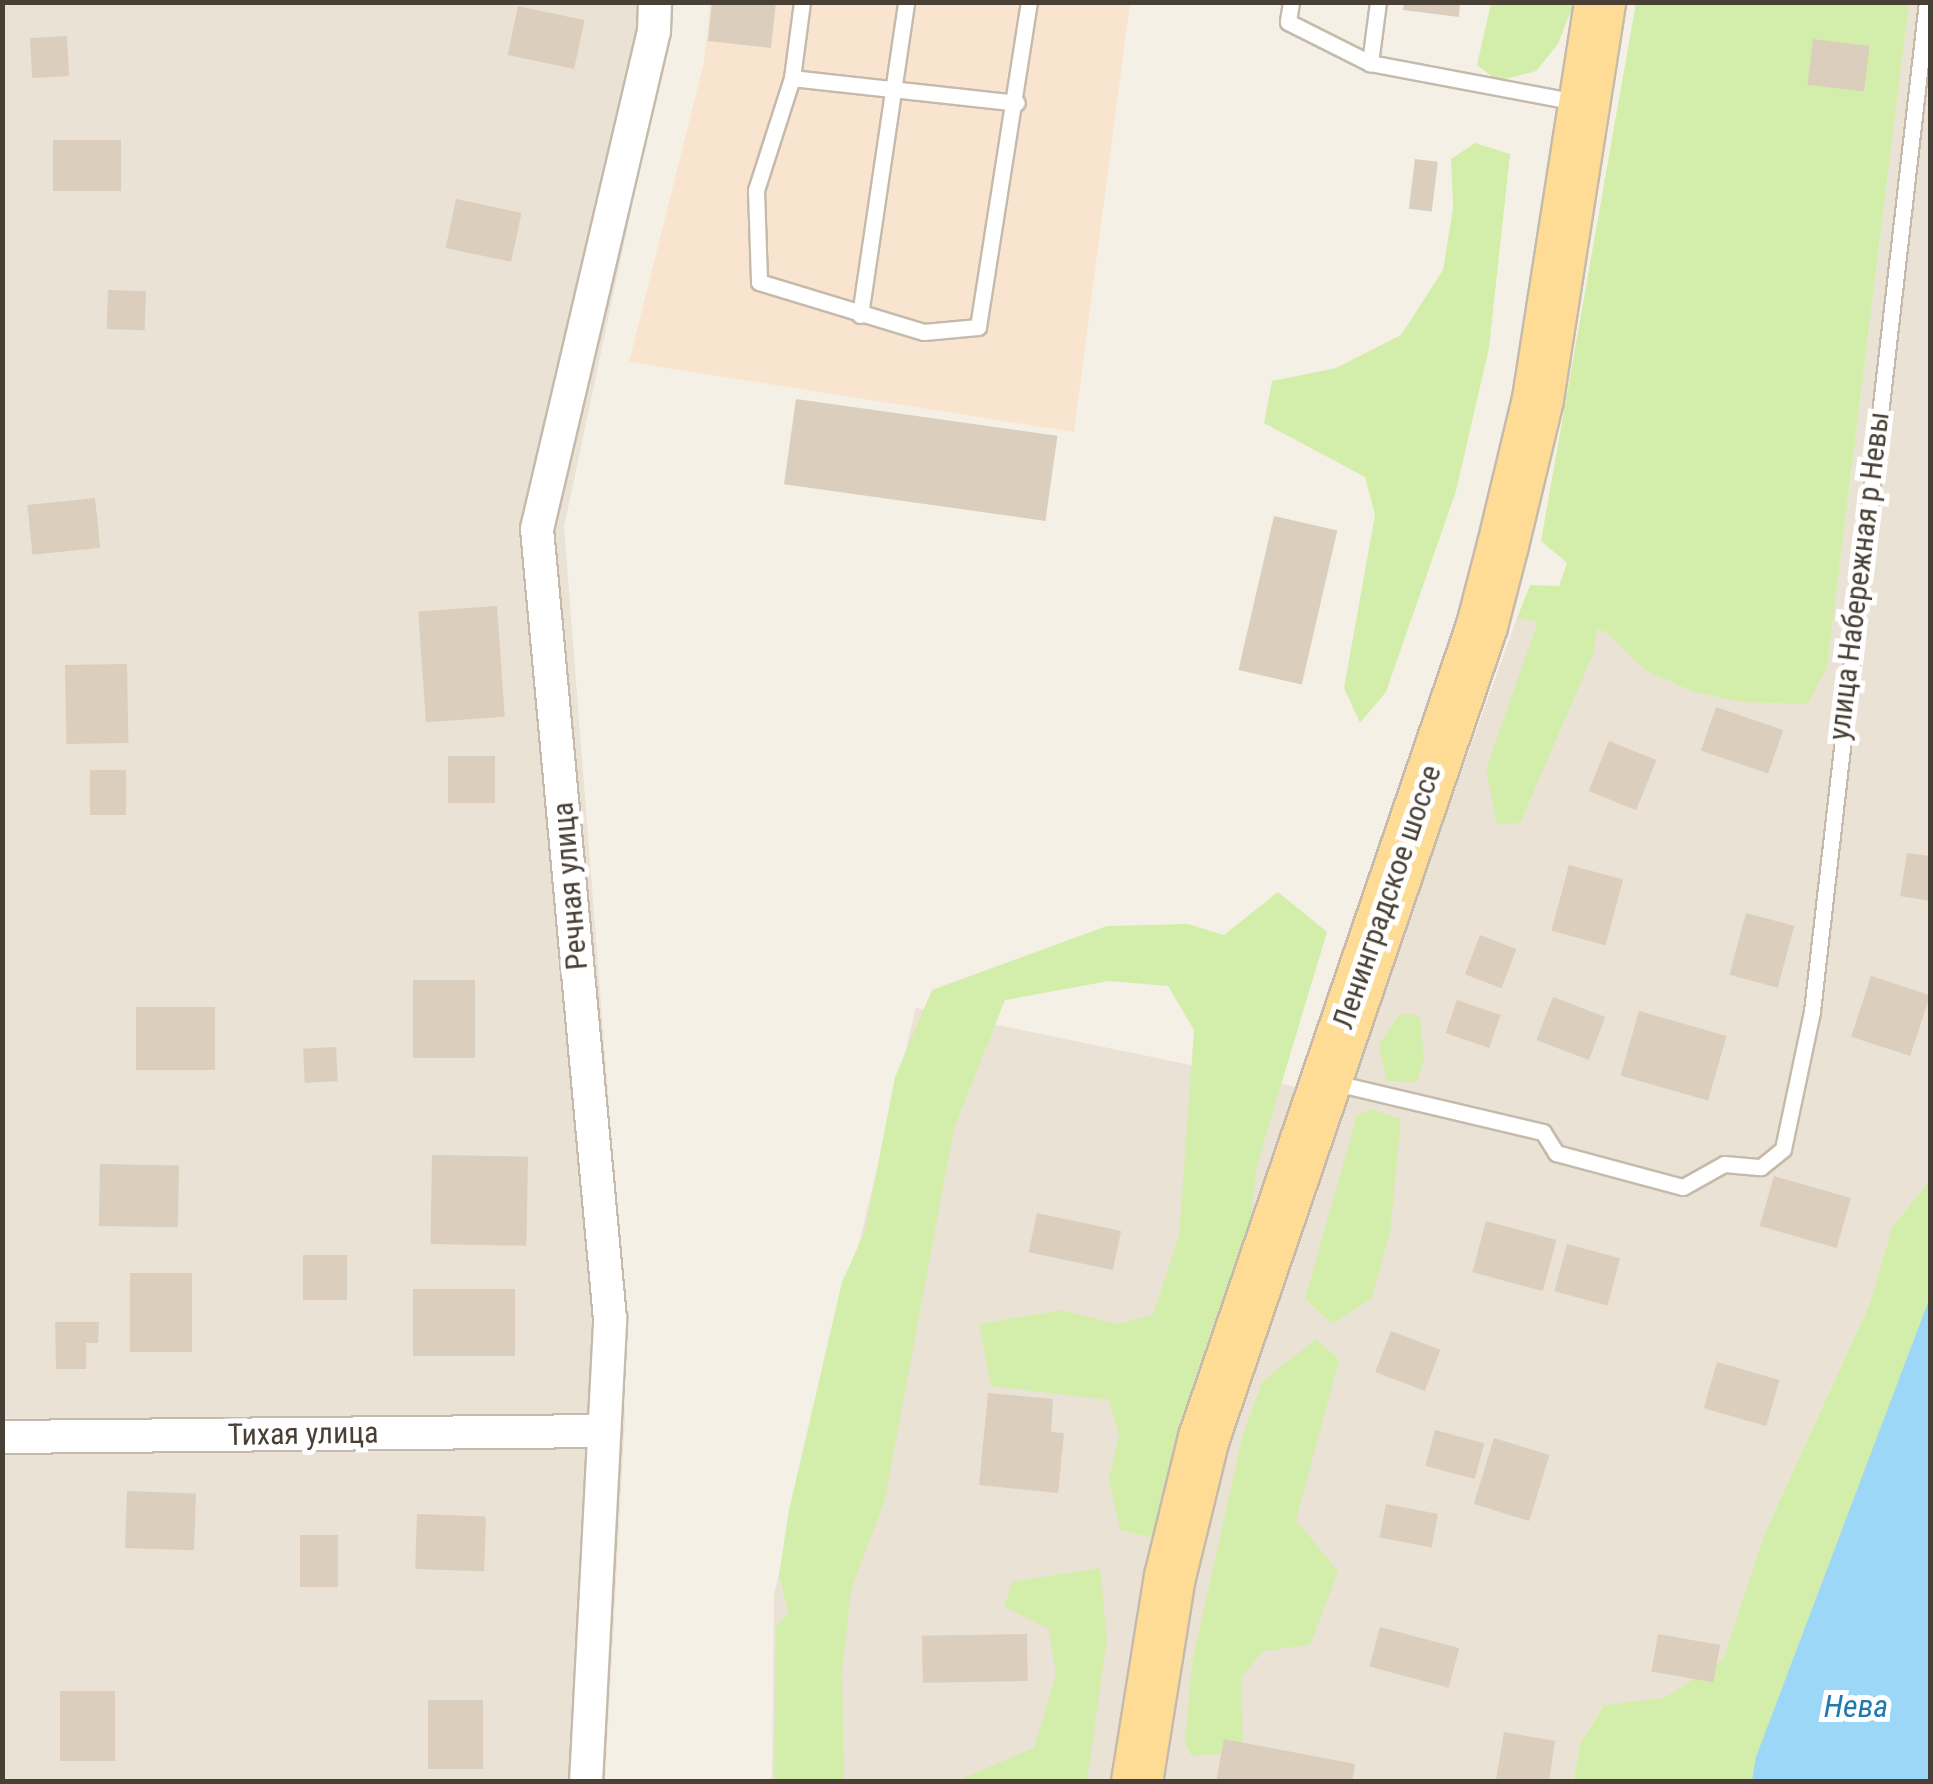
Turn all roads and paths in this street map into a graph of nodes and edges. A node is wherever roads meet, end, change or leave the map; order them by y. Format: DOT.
graph roads {
  1 [pos="655,2"];
  2 [pos="802,2"];
  3 [pos="906,2"];
  4 [pos="1029,2"];
  5 [pos="1291,2"];
  6 [pos="1378,2"];
  7 [pos="1600,2"];
  8 [pos="1927,2"];
  9 [pos="1370,63"];
  10 [pos="792,78"];
  11 [pos="893,89"];
  12 [pos="1584,103"];
  13 [pos="1017,104"];
  14 [pos="860,314"];
  15 [pos="1323,1080"];
  16 [pos="604,1431"];
  17 [pos="2,1437"];
  18 [pos="586,1782"];
  19 [pos="1137,1782"];
  1 -- 16 [label="street, Речная улица"];
  2 -- 10 [label="lane"];
  3 -- 11 [label="lane"];
  4 -- 13 [label="lane"];
  5 -- 9 [label="lane"];
  6 -- 9 [label="lane"];
  7 -- 12 [label="main road, Ленинградское шоссе"];
  8 -- 15 [label="lane, улица Набережная р Невы"];
  9 -- 12 [label="lane"];
  10 -- 11 [label="lane"];
  10 -- 14 [label="lane"];
  11 -- 13 [label="lane"];
  11 -- 14 [label="lane"];
  12 -- 15 [label="main road, Ленинградское шоссе"];
  13 -- 14 [label="lane"];
  15 -- 19 [label="main road, Ленинградское шоссе"];
  16 -- 17 [label="street, Тихая улица"];
  16 -- 18 [label="street, Речная улица"];
}
